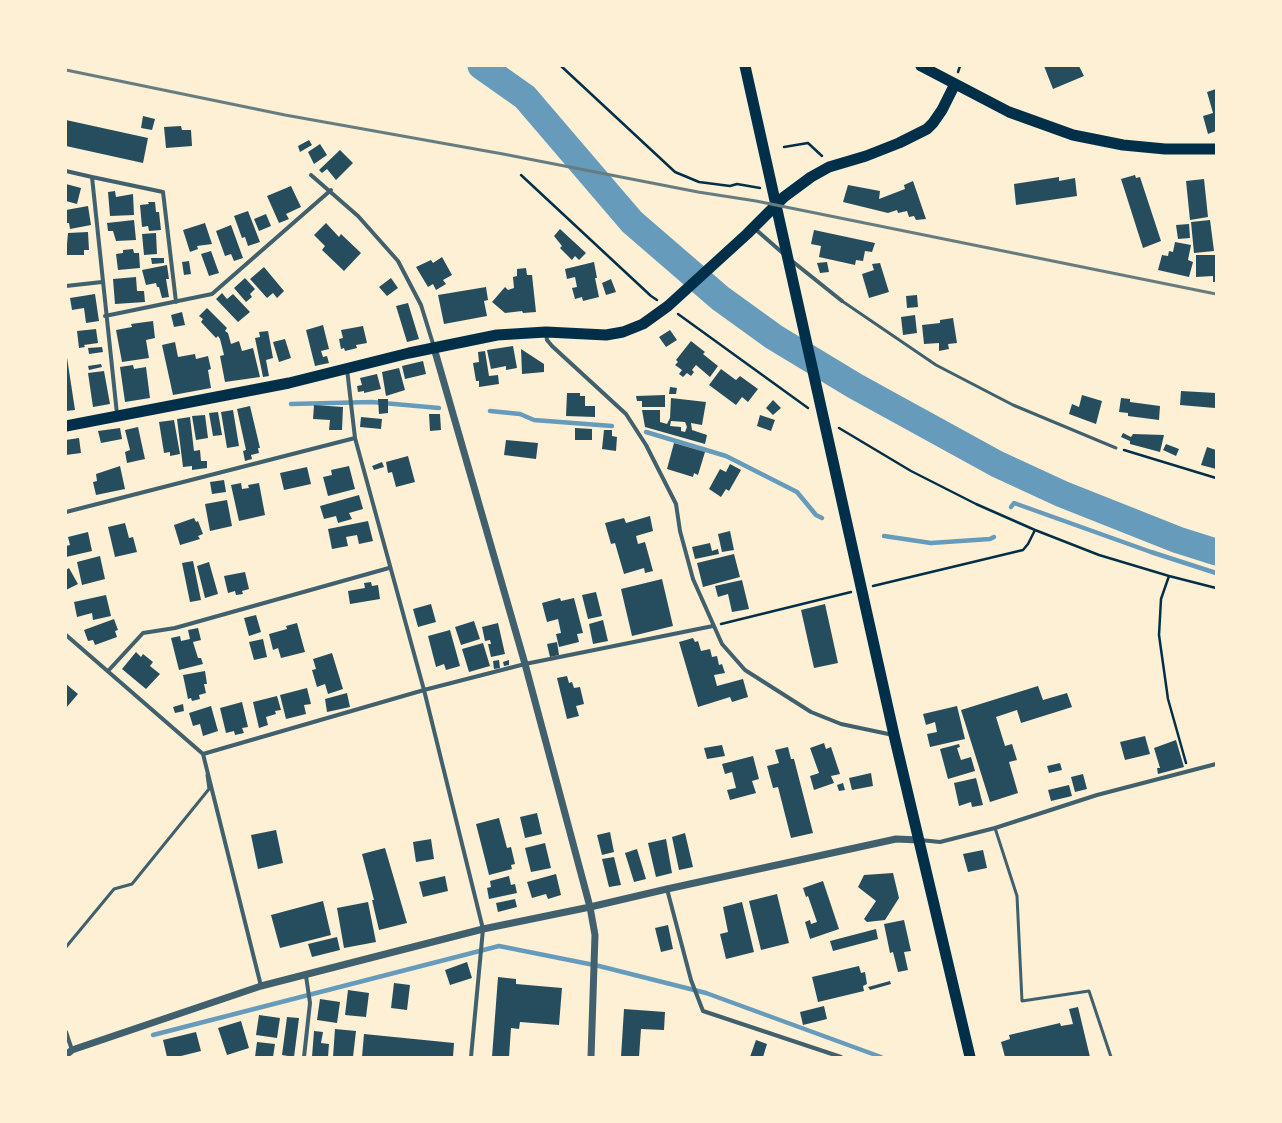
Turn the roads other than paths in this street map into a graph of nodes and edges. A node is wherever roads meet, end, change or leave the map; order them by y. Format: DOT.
graph roads {
  1 [pos="921,66"];
  2 [pos="749,67"];
  3 [pos="955,84"];
  4 [pos="1216,149"];
  5 [pos="66,171"];
  6 [pos="311,175"];
  7 [pos="92,177"];
  8 [pos="331,190"];
  9 [pos="750,231"];
  10 [pos="102,282"];
  11 [pos="66,286"];
  12 [pos="842,301"];
  13 [pos="176,302"];
  14 [pos="105,316"];
  15 [pos="546,332"];
  16 [pos="434,348"];
  17 [pos="347,369"];
  18 [pos="117,415"];
  19 [pos="66,426"];
  20 [pos="355,438"];
  21 [pos="1116,448"];
  22 [pos="66,512"];
  23 [pos="389,568"];
  24 [pos="712,626"];
  25 [pos="66,635"];
  26 [pos="524,664"];
  27 [pos="108,671"];
  28 [pos="424,690"];
  29 [pos="894,735"];
  30 [pos="203,754"];
  31 [pos="1216,764"];
  32 [pos="995,828"];
  33 [pos="919,840"];
  34 [pos="667,889"];
  35 [pos="590,907"];
  36 [pos="483,929"];
  37 [pos="66,947"];
  38 [pos="306,976"];
  39 [pos="261,986"];
  40 [pos="66,1032"];
  41 [pos="69,1052"];
  42 [pos="304,1057"];
  43 [pos="470,1057"];
  44 [pos="591,1057"];
  45 [pos="842,1057"];
  46 [pos="970,1057"];
  47 [pos="1111,1057"];
  1 -- 3 [label="highway"];
  2 -- 29 [label="highway"];
  3 -- 4 [label="highway"];
  3 -- 9 [label="highway"];
  5 -- 7 [label="street"];
  6 -- 8 [label="street"];
  7 -- 10 [label="street"];
  7 -- 13 [label="street"];
  8 -- 13 [label="street"];
  8 -- 16 [label="street"];
  9 -- 12 [label="street"];
  9 -- 15 [label="highway"];
  10 -- 11 [label="street"];
  10 -- 14 [label="street"];
  12 -- 21 [label="lane"];
  13 -- 14 [label="street"];
  14 -- 18 [label="street"];
  15 -- 16 [label="highway"];
  15 -- 24 [label="street"];
  16 -- 17 [label="highway"];
  16 -- 26 [label="street"];
  17 -- 18 [label="highway"];
  17 -- 20 [label="street"];
  18 -- 19 [label="highway"];
  20 -- 22 [label="street"];
  20 -- 23 [label="street"];
  23 -- 27 [label="street"];
  23 -- 28 [label="street"];
  24 -- 26 [label="street"];
  24 -- 29 [label="street"];
  25 -- 27 [label="street"];
  26 -- 28 [label="street"];
  26 -- 35 [label="street"];
  27 -- 30 [label="street"];
  28 -- 30 [label="street"];
  28 -- 36 [label="street"];
  29 -- 33 [label="highway"];
  30 -- 37 [label="lane"];
  30 -- 39 [label="street"];
  31 -- 32 [label="street"];
  32 -- 33 [label="street"];
  32 -- 47 [label="lane"];
  33 -- 34 [label="street"];
  33 -- 46 [label="highway"];
  34 -- 35 [label="street"];
  34 -- 45 [label="street"];
  35 -- 36 [label="street"];
  35 -- 44 [label="street"];
  36 -- 38 [label="street"];
  36 -- 43 [label="street"];
  38 -- 39 [label="street"];
  38 -- 42 [label="street"];
  39 -- 41 [label="street"];
  40 -- 41 [label="street"];
}
